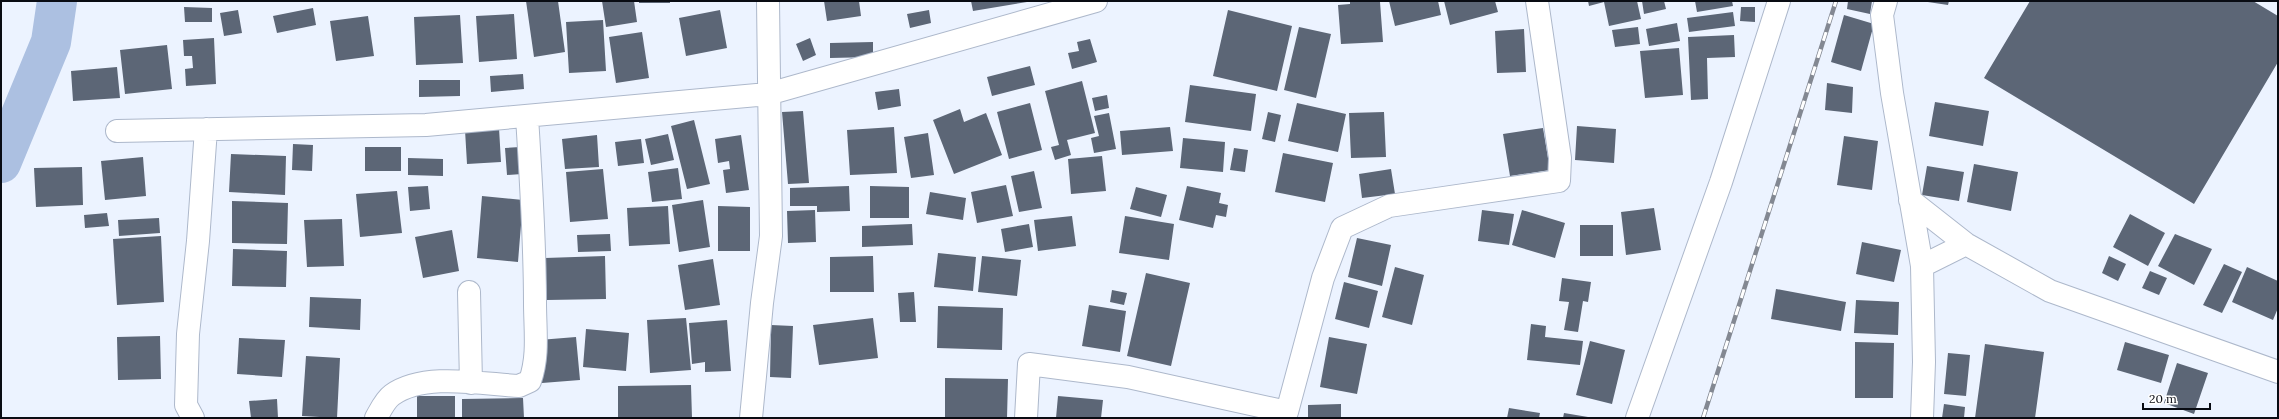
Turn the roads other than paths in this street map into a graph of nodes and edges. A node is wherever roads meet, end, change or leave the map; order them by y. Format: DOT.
graph roads {
  1 [pos="768,1"];
  2 [pos="1096,1"];
  3 [pos="1537,1"];
  4 [pos="1779,1"];
  5 [pos="1886,1"];
  6 [pos="768,94"];
  7 [pos="527,117"];
  8 [pos="206,129"];
  9 [pos="117,131"];
  10 [pos="1910,200"];
  11 [pos="1966,244"];
  12 [pos="1922,266"];
  13 [pos="470,292"];
  14 [pos="2278,372"];
  15 [pos="470,383"];
  16 [pos="1287,415"];
  17 [pos="193,418"];
  18 [pos="376,418"];
  19 [pos="751,418"];
  20 [pos="1026,418"];
  21 [pos="1637,418"];
  22 [pos="1922,418"];
  1 -- 6 [label="street"];
  2 -- 6 [label="street"];
  3 -- 16 [label="street"];
  4 -- 21 [label="street"];
  5 -- 10 [label="street"];
  6 -- 7 [label="street"];
  6 -- 19 [label="street"];
  7 -- 8 [label="street"];
  7 -- 15 [label="street"];
  8 -- 9 [label="street"];
  8 -- 17 [label="street"];
  10 -- 11 [label="street"];
  10 -- 12 [label="street"];
  11 -- 12 [label="street"];
  11 -- 14 [label="street"];
  12 -- 22 [label="street"];
  13 -- 15 [label="street"];
  15 -- 18 [label="street"];
  16 -- 20 [label="street"];
}
